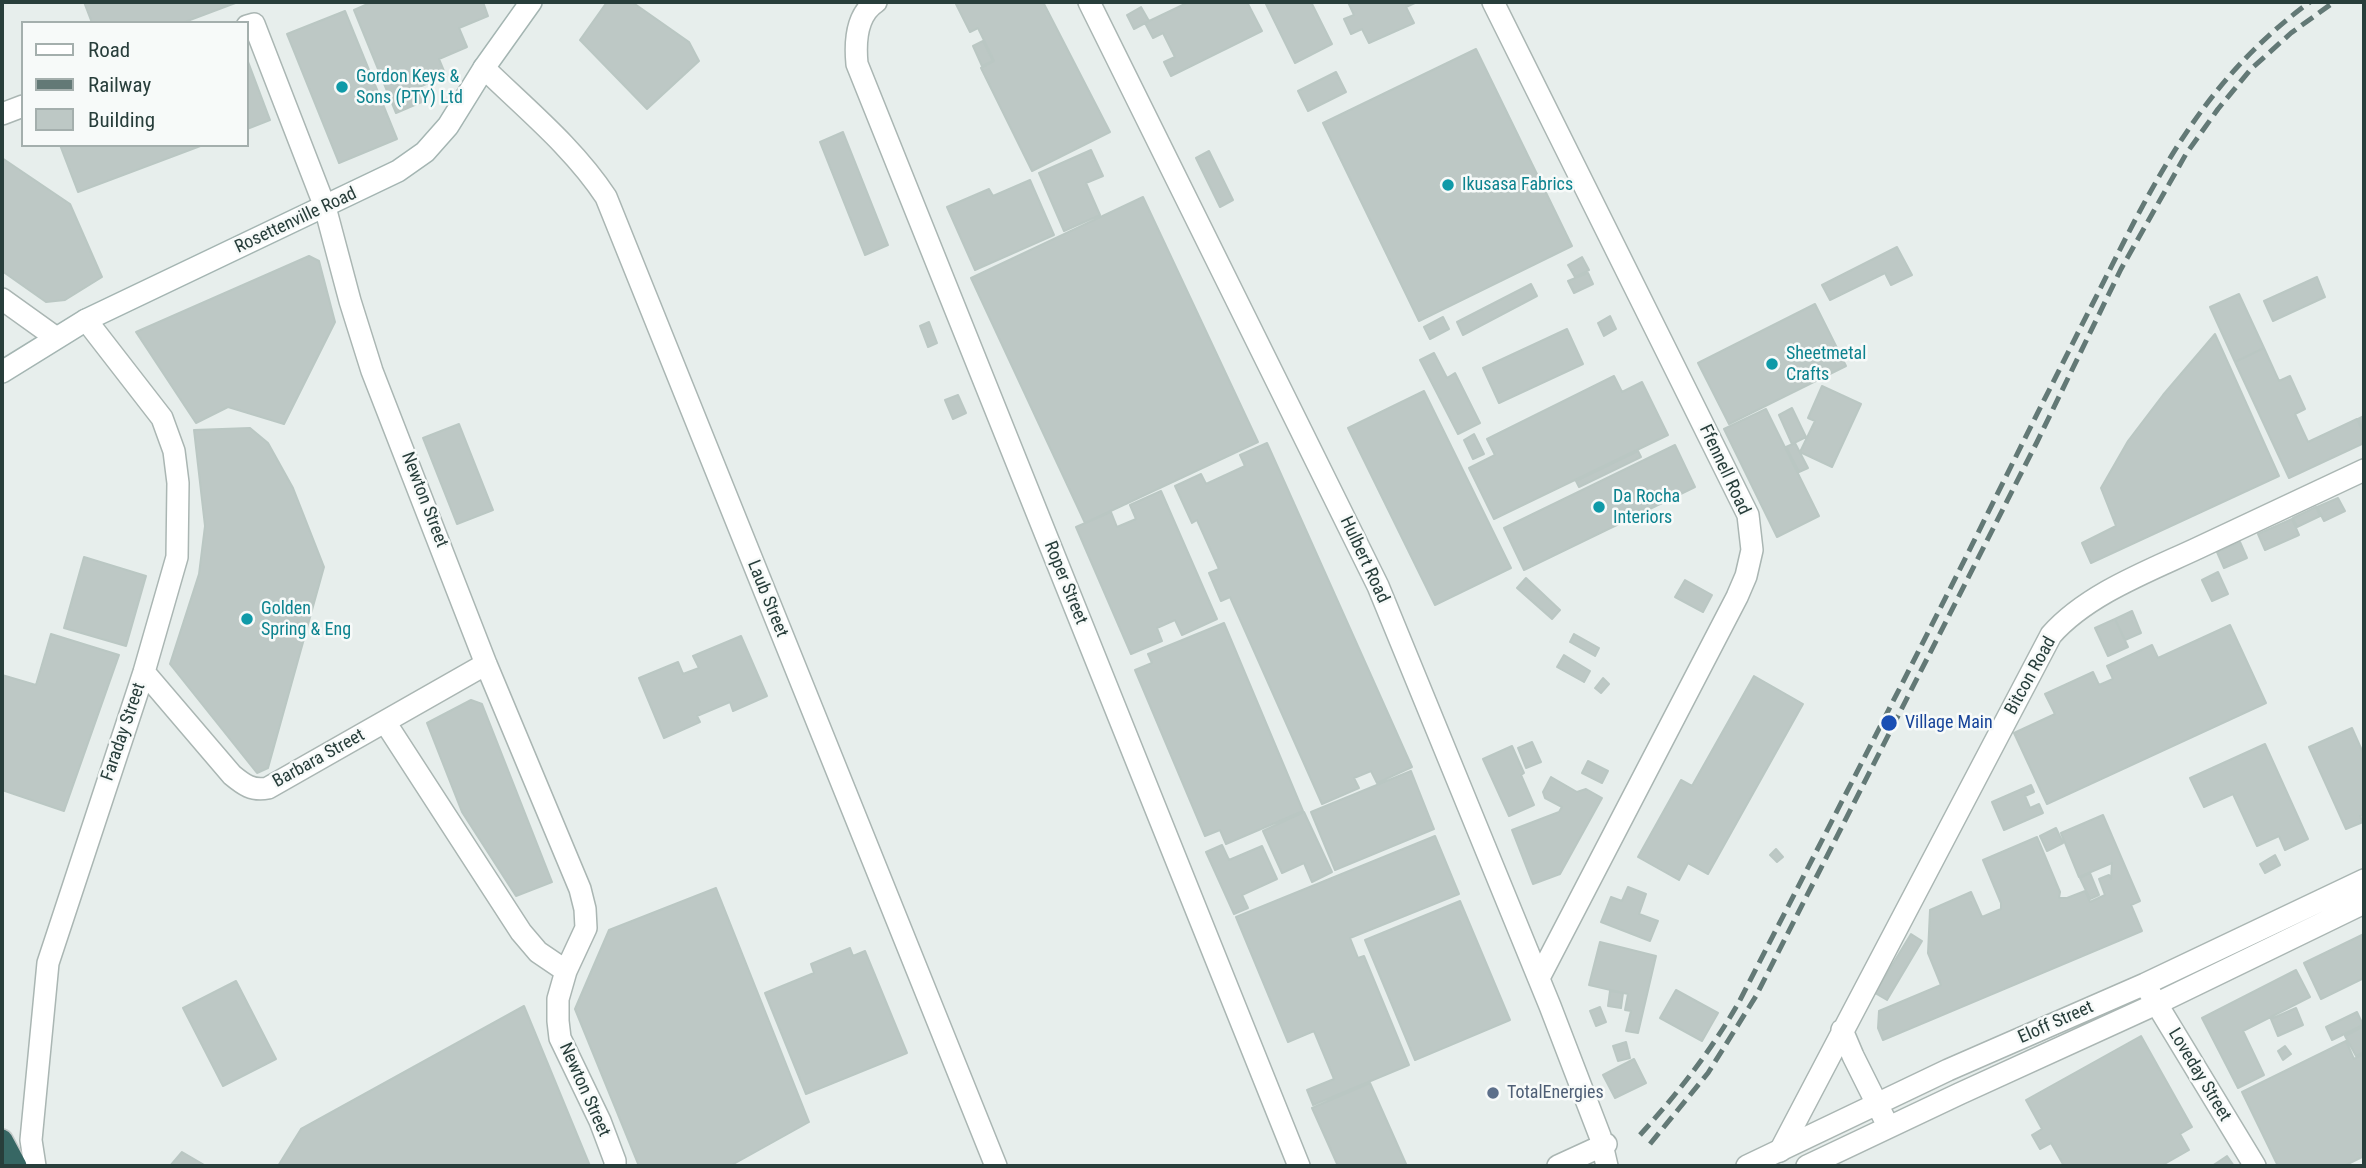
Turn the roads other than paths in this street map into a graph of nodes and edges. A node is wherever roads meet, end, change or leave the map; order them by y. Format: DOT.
graph roads {
  1 [pos="531,2"];
  2 [pos="876,2"];
  3 [pos="1089,2"];
  4 [pos="1493,2"];
  5 [pos="251,25"];
  6 [pos="484,68"];
  7 [pos="21,107"];
  8 [pos="2,114"];
  9 [pos="325,207"];
  10 [pos="2,299"];
  11 [pos="86,320"];
  12 [pos="55,337"];
  13 [pos="2,372"];
  14 [pos="2364,470"];
  15 [pos="486,664"];
  16 [pos="144,672"];
  17 [pos="385,722"];
  18 [pos="2364,880"];
  19 [pos="2364,903"];
  20 [pos="566,971"];
  21 [pos="1539,978"];
  22 [pos="2145,984"];
  23 [pos="2157,1004"];
  24 [pos="1842,1030"];
  25 [pos="1878,1104"];
  26 [pos="1888,1126"];
  27 [pos="2,1140"];
  28 [pos="1604,1148"];
  29 [pos="1780,1151"];
  30 [pos="16,1166"];
  31 [pos="34,1166"];
  32 [pos="615,1166"];
  33 [pos="996,1166"];
  34 [pos="1299,1166"];
  35 [pos="1558,1166"];
  36 [pos="1618,1166"];
  37 [pos="1747,1166"];
  38 [pos="1807,1166"];
  39 [pos="2255,1166"];
  1 -- 6 [label="street, Rosettenville Road"];
  2 -- 34 [label="street, Roper Street"];
  3 -- 21 [label="street, Hulbert Road"];
  4 -- 21 [label="street, Ffennell Road"];
  5 -- 9 [label="street, Newton Street"];
  6 -- 9 [label="street, Rosettenville Road"];
  6 -- 33 [label="street, Laub Street"];
  7 -- 8 [label="street"];
  9 -- 11 [label="street, Rosettenville Road"];
  9 -- 15 [label="street, Newton Street"];
  10 -- 12 [label="street"];
  11 -- 12 [label="street, Rosettenville Road"];
  11 -- 16 [label="street, Faraday Street"];
  12 -- 13 [label="street, Rosettenville Road"];
  14 -- 24 [label="street, Bitcon Road"];
  15 -- 17 [label="street, Barbara Street"];
  15 -- 20 [label="street, Newton Street"];
  16 -- 17 [label="street, Barbara Street"];
  16 -- 31 [label="street, Faraday Street"];
  17 -- 20 [label="street"];
  18 -- 22 [label="street, Eloff Street"];
  19 -- 23 [label="street, Eloff Street"];
  20 -- 32 [label="street, Newton Street"];
  21 -- 28 [label="street, Hulbert Road"];
  22 -- 23 [label="street, Loveday Street"];
  22 -- 25 [label="street, Eloff Street"];
  23 -- 26 [label="street, Eloff Street"];
  23 -- 39 [label="street, Loveday Street"];
  24 -- 25 [label="street"];
  24 -- 29 [label="street, Bitcon Road"];
  25 -- 26 [label="street"];
  25 -- 29 [label="street, Eloff Street"];
  26 -- 38 [label="street, Eloff Street"];
  27 -- 30 [label="highway"];
  28 -- 35 [label="street"];
  28 -- 36 [label="street, Hulbert Road"];
  29 -- 37 [label="street, Eloff Street"];
}
